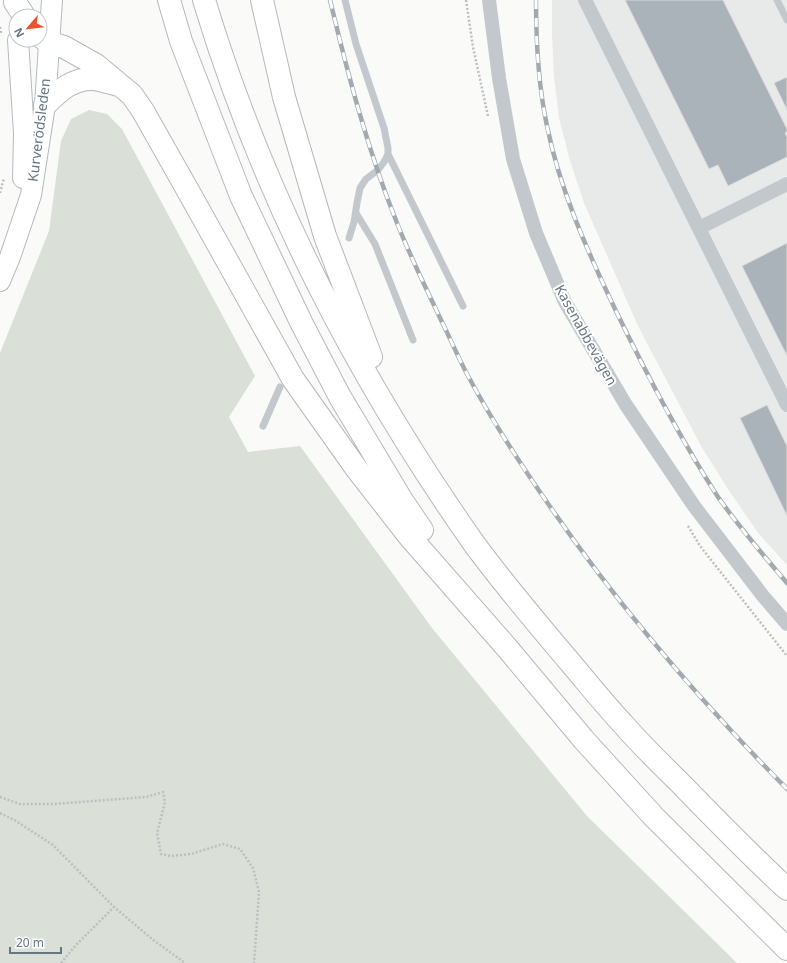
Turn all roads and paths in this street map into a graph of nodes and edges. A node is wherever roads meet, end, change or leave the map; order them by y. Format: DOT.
graph roads {
  1 [pos="52,0"];
  2 [pos="169,0"];
  3 [pos="204,0"];
  4 [pos="262,0"];
  5 [pos="345,0"];
  6 [pos="488,0"];
  7 [pos="585,0"];
  8 [pos="777,0"];
  9 [pos="48,20"];
  10 [pos="787,20"];
  11 [pos="48,41"];
  12 [pos="19,48"];
  13 [pos="44,48"];
  14 [pos="121,86"];
  15 [pos="45,105"];
  16 [pos="388,154"];
  17 [pos="787,184"];
  18 [pos="356,213"];
  19 [pos="699,228"];
  20 [pos="349,238"];
  21 [pos="10,257"];
  22 [pos="0,281"];
  23 [pos="463,306"];
  24 [pos="413,340"];
  25 [pos="280,386"];
  26 [pos="787,405"];
  27 [pos="263,426"];
  28 [pos="405,440"];
  29 [pos="787,624"];
  30 [pos="508,649"];
  31 [pos="0,797"];
  32 [pos="0,813"];
  33 [pos="787,889"];
  34 [pos="114,907"];
  35 [pos="787,949"];
  36 [pos="61,963"];
  37 [pos="185,963"];
  38 [pos="254,963"];
  1 -- 9 [label="main road, Kurverödsleden"];
  2 -- 30 [label="highway"];
  3 -- 28 [label="highway"];
  4 -- 28 [label="highway"];
  5 -- 16 [label="lane"];
  6 -- 29 [label="street, Kasenabbevägen"];
  7 -- 19 [label="street"];
  8 -- 10 [label="lane"];
  11 -- 14 [label="highway"];
  12 -- 21 [label="main road, Kurverödsleden"];
  13 -- 15 [label="main road, Kurverödsleden"];
  14 -- 15 [label="highway"];
  14 -- 30 [label="highway"];
  15 -- 21 [label="main road, Kurverödsleden"];
  16 -- 18 [label="lane"];
  16 -- 23 [label="lane"];
  17 -- 19 [label="street"];
  18 -- 20 [label="lane"];
  18 -- 24 [label="lane"];
  19 -- 26 [label="street"];
  21 -- 22 [label="main road, Kurverödsleden"];
  25 -- 27 [label="lane"];
  28 -- 33 [label="highway"];
  30 -- 35 [label="highway"];
  31 -- 38 [label="path"];
  32 -- 34 [label="path"];
  34 -- 36 [label="path"];
  34 -- 37 [label="path"];
}
